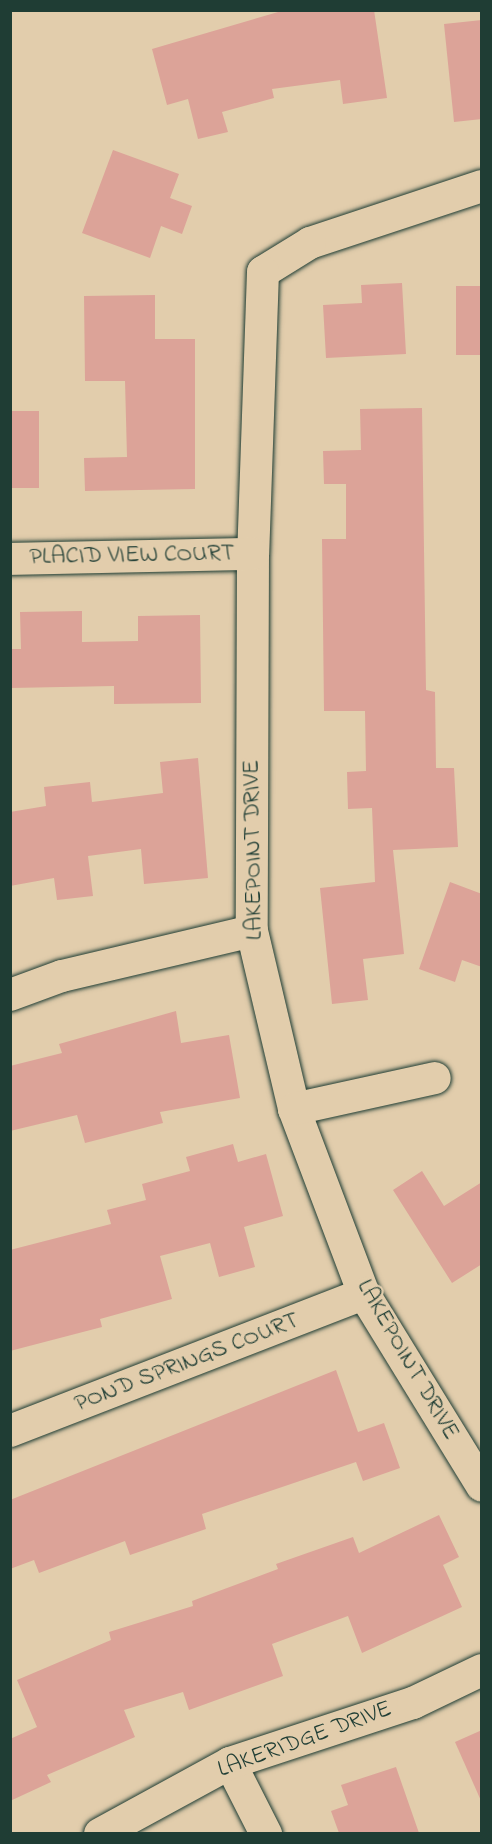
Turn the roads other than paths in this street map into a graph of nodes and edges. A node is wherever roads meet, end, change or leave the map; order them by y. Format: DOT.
graph roads {
  1 [pos="482,186"];
  2 [pos="254,554"];
  3 [pos="10,559"];
  4 [pos="252,932"];
  5 [pos="10,995"];
  6 [pos="435,1078"];
  7 [pos="294,1109"];
  8 [pos="364,1294"];
  9 [pos="10,1431"];
  10 [pos="482,1486"];
  11 [pos="482,1670"];
  12 [pos="230,1763"];
  13 [pos="100,1833"];
  14 [pos="266,1833"];
  1 -- 2 [label="street, LAKEPOINT DRIVE"];
  2 -- 3 [label="street, PLACID VIEW COURT"];
  2 -- 4 [label="street, LAKEPOINT DRIVE"];
  4 -- 5 [label="street"];
  4 -- 7 [label="street, LAKEPOINT DRIVE"];
  6 -- 7 [label="street"];
  7 -- 8 [label="street, LAKEPOINT DRIVE"];
  8 -- 9 [label="street, POND SPRINGS COURT"];
  8 -- 10 [label="street, LAKEPOINT DRIVE"];
  11 -- 12 [label="street, LAKERIDGE DRIVE"];
  12 -- 13 [label="street, LAKERIDGE DRIVE"];
  12 -- 14 [label="street"];
}
